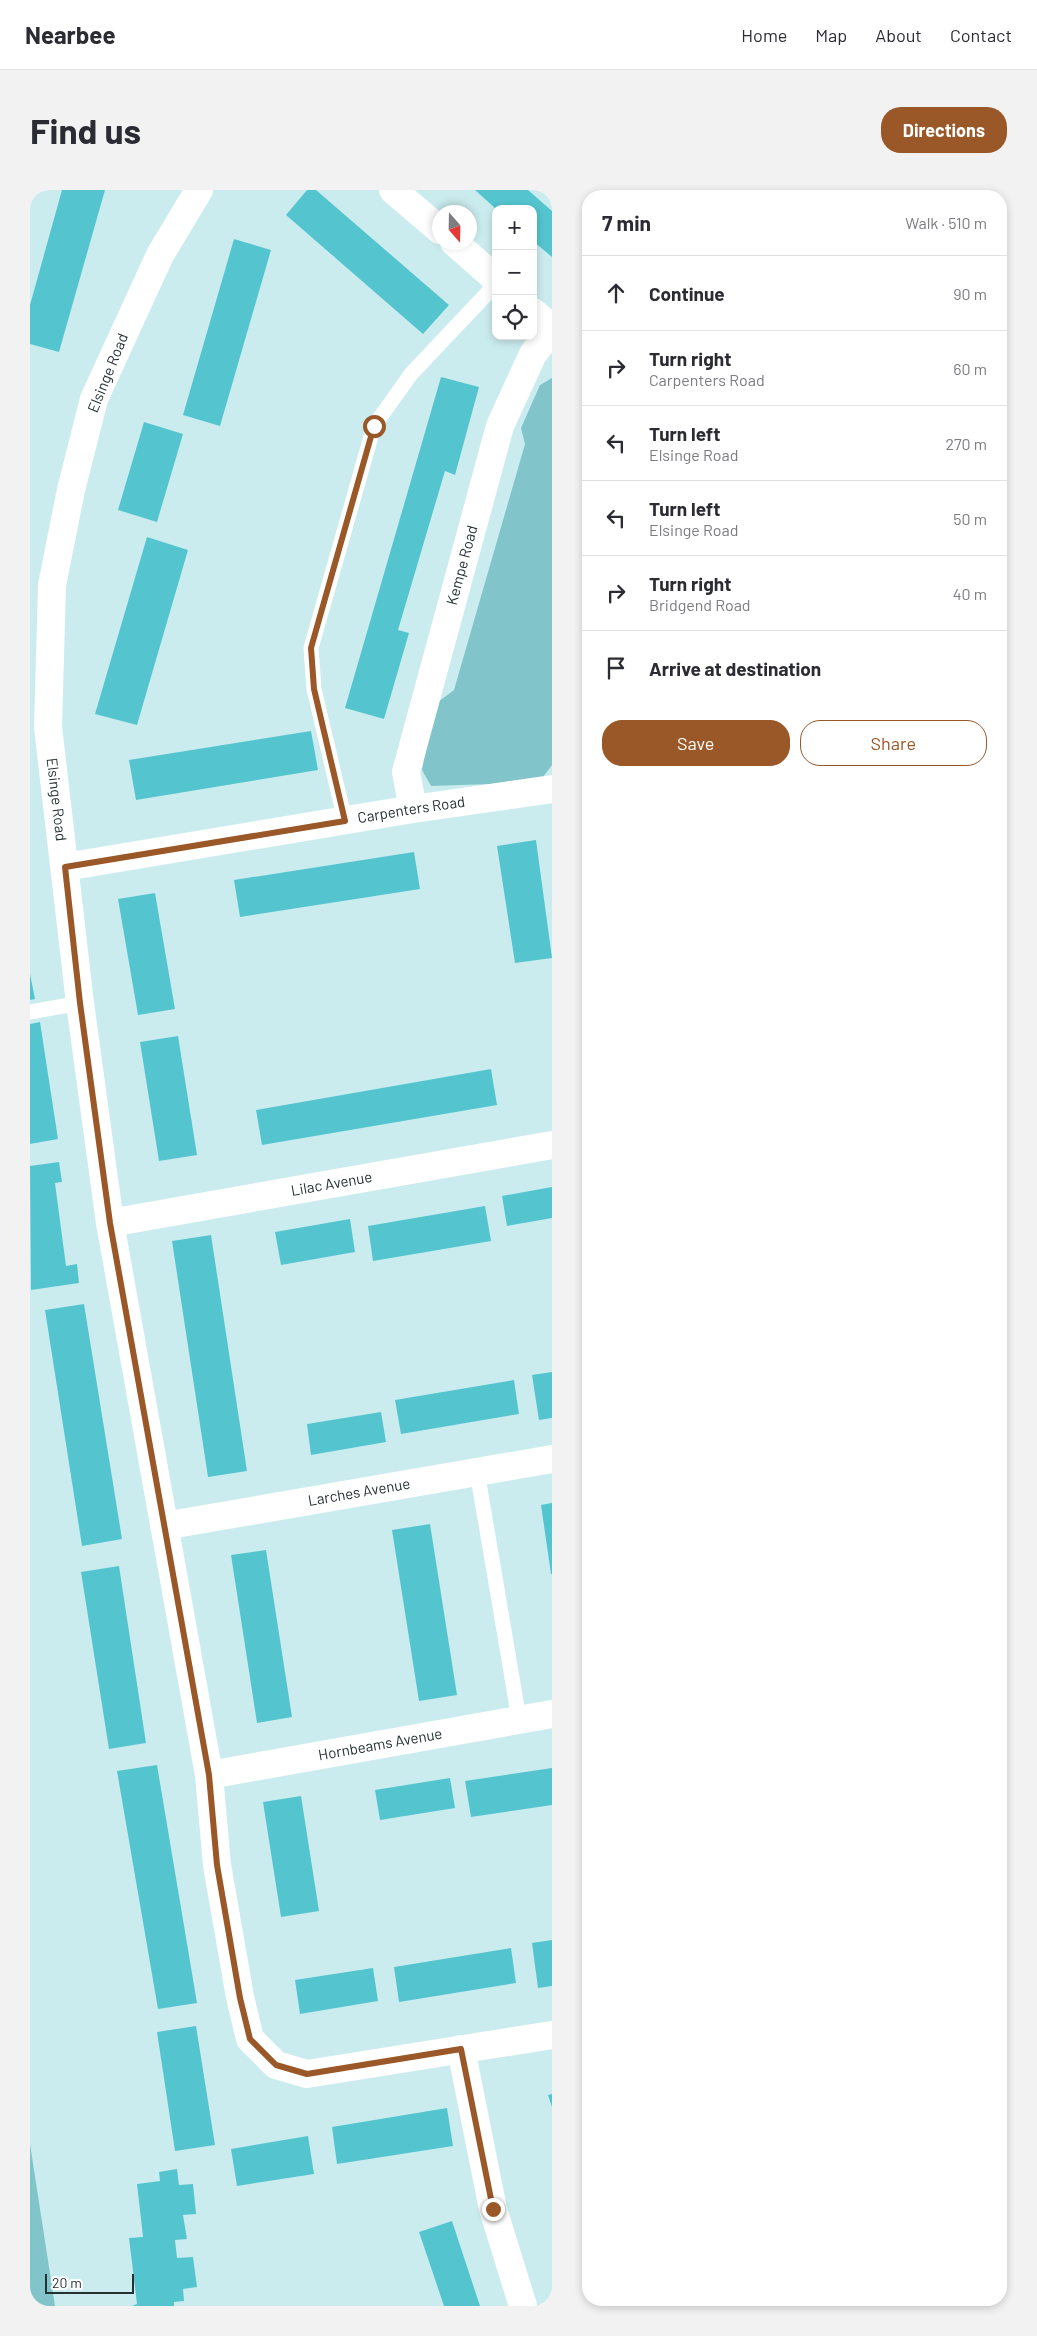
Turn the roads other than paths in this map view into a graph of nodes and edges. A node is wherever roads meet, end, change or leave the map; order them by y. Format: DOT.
graph roads {
  1 [pos="199,190"];
  2 [pos="394,190"];
  3 [pos="432,223"];
  4 [pos="463,250"];
  5 [pos="492,275"];
  6 [pos="492,288"];
  7 [pos="537,316"];
  8 [pos="552,329"];
  9 [pos="552,788"];
  10 [pos="413,809"];
  11 [pos="345,821"];
  12 [pos="65,867"];
  13 [pos="80,1003"];
  14 [pos="30,1012"];
  15 [pos="552,1145"];
  16 [pos="110,1223"];
  17 [pos="552,1459"];
  18 [pos="477,1471"];
  19 [pos="164,1526"];
  20 [pos="552,1714"];
  21 [pos="519,1719"];
  22 [pos="209,1775"];
  23 [pos="552,2036"];
  24 [pos="461,2049"];
  25 [pos="523,2306"];
  1 -- 12 [label="street, Elsinge Road"];
  2 -- 3 [label="street"];
  4 -- 5 [label="street"];
  6 -- 11 [label="lane"];
  7 -- 8 [label="street"];
  8 -- 10 [label="street, Kempe Road"];
  9 -- 10 [label="street, Carpenters Road"];
  10 -- 11 [label="street, Carpenters Road"];
  11 -- 12 [label="street, Carpenters Road"];
  12 -- 13 [label="street, Elsinge Road"];
  13 -- 14 [label="lane"];
  13 -- 16 [label="street, Elsinge Road"];
  15 -- 16 [label="street, Lilac Avenue"];
  16 -- 19 [label="street, Elsinge Road"];
  17 -- 18 [label="street, Larches Avenue"];
  18 -- 19 [label="street, Larches Avenue"];
  18 -- 21 [label="lane"];
  19 -- 22 [label="street, Elsinge Road"];
  20 -- 21 [label="street, Hornbeams Avenue"];
  21 -- 22 [label="street, Hornbeams Avenue"];
  22 -- 24 [label="street, Elsinge Road"];
  23 -- 24 [label="street, Elsinge Road"];
  24 -- 25 [label="street"];
}
